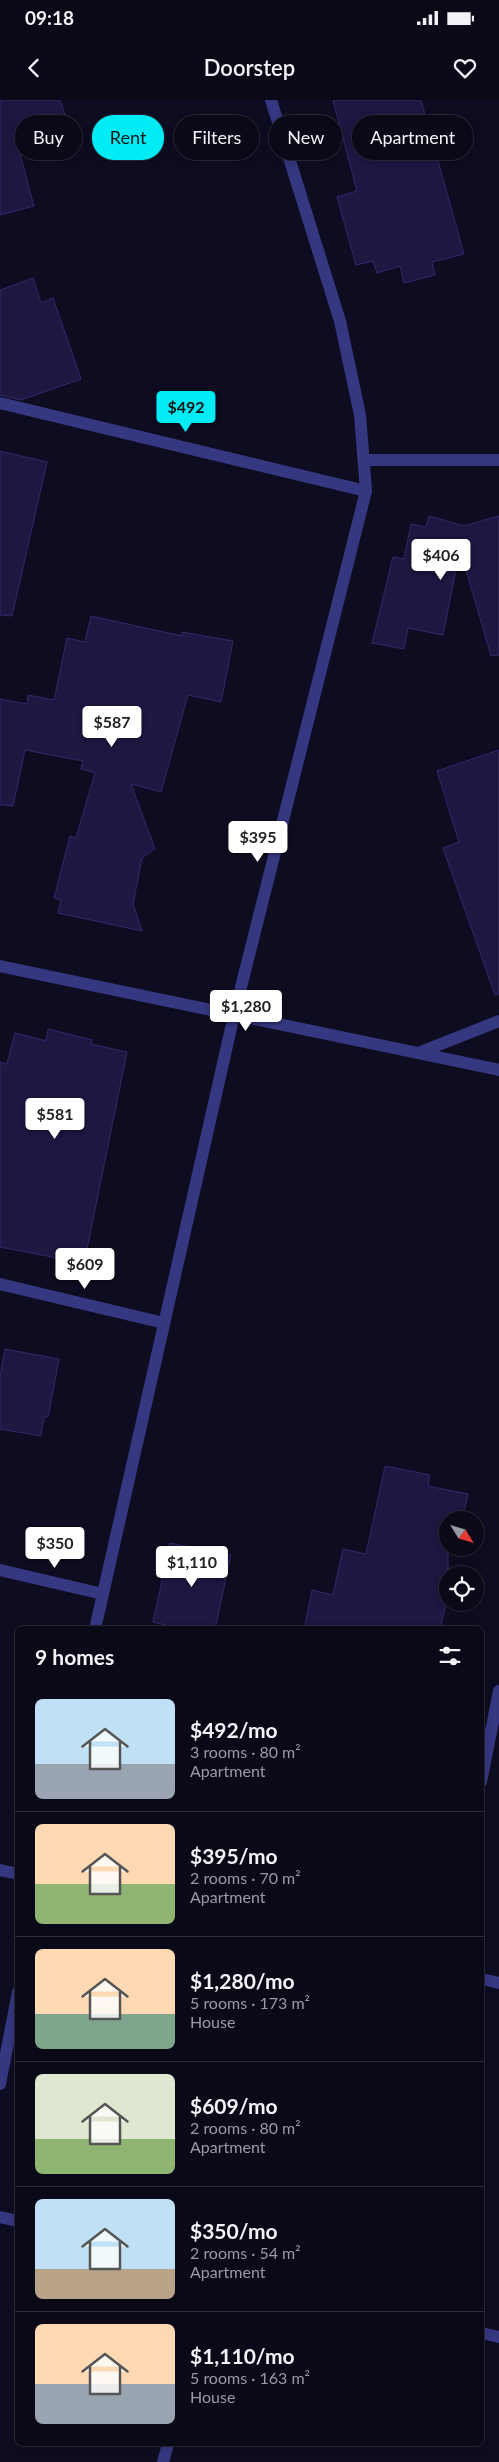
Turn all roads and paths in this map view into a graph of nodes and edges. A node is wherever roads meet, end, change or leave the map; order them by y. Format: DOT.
graph roads {
  1 [pos="271,100"];
  2 [pos="0,403"];
  3 [pos="364,460"];
  4 [pos="499,460"];
  5 [pos="366,491"];
  6 [pos="0,966"];
  7 [pos="234,1016"];
  8 [pos="499,1021"];
  9 [pos="418,1053"];
  10 [pos="499,1070"];
  11 [pos="0,1284"];
  12 [pos="164,1323"];
  13 [pos="0,1570"];
  14 [pos="103,1594"];
  15 [pos="97,1626"];
  16 [pos="499,1691"];
  17 [pos="484,1767"];
  18 [pos="0,1870"];
  19 [pos="15,1873"];
  20 [pos="484,1980"];
  21 [pos="499,1983"];
  22 [pos="15,2007"];
  23 [pos="0,2084"];
  24 [pos="0,2217"];
  25 [pos="15,2220"];
  26 [pos="484,2334"];
  27 [pos="499,2337"];
  28 [pos="167,2446"];
  29 [pos="163,2462"];
  1 -- 3 [label="street"];
  2 -- 5 [label="street"];
  3 -- 4 [label="street"];
  3 -- 5 [label="street"];
  5 -- 7 [label="street"];
  6 -- 7 [label="street"];
  7 -- 9 [label="street"];
  7 -- 12 [label="street"];
  8 -- 9 [label="street"];
  9 -- 10 [label="street"];
  11 -- 12 [label="street"];
  12 -- 14 [label="street"];
  13 -- 14 [label="street"];
  14 -- 15 [label="street"];
  16 -- 17 [label="street"];
  18 -- 19 [label="street"];
  20 -- 21 [label="street"];
  22 -- 23 [label="street"];
  24 -- 25 [label="street"];
  26 -- 27 [label="street"];
  28 -- 29 [label="street"];
}
